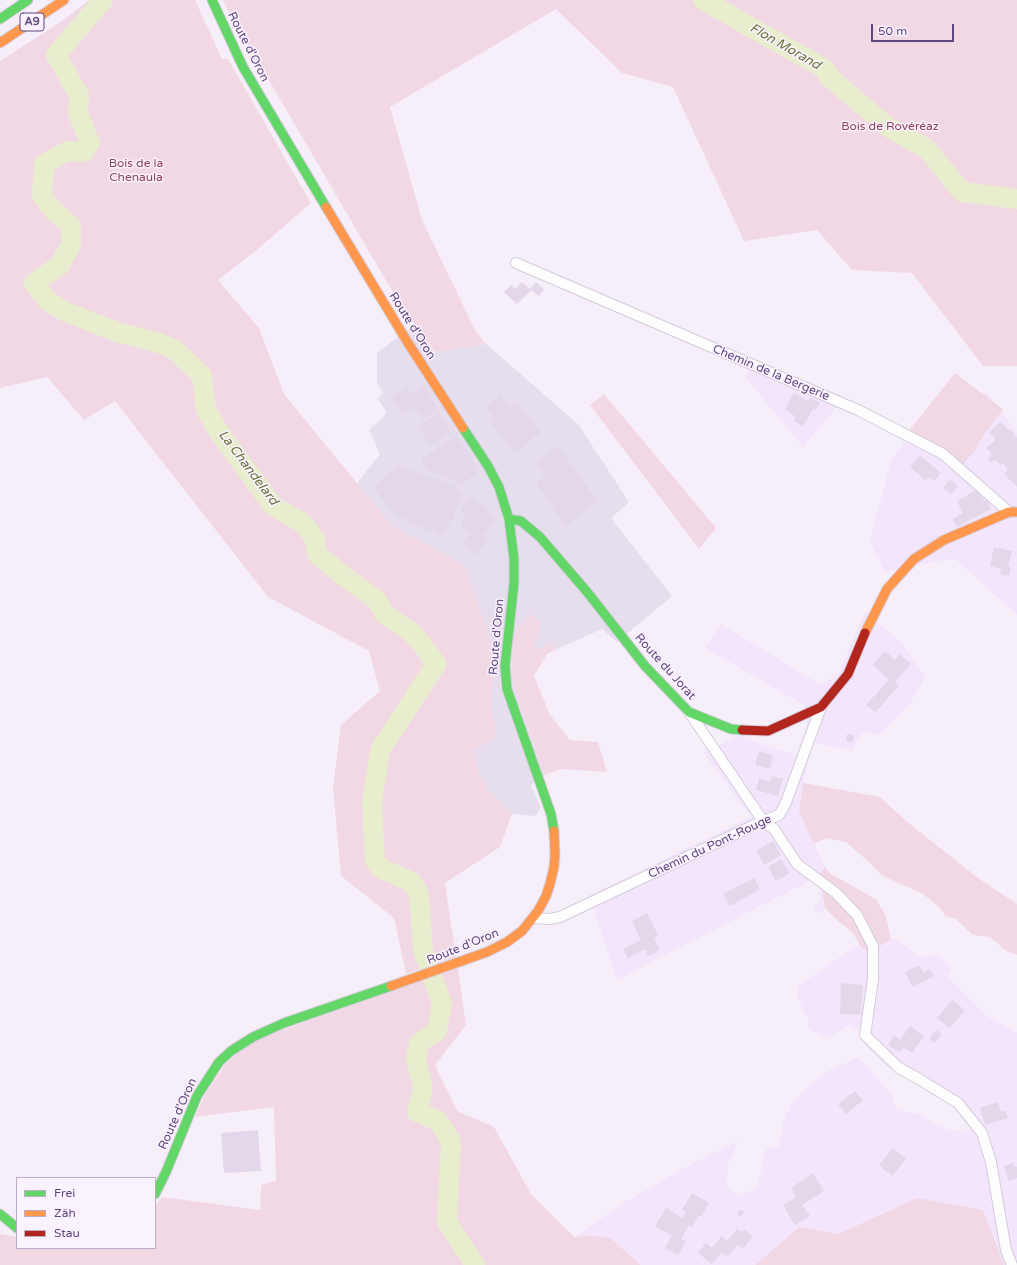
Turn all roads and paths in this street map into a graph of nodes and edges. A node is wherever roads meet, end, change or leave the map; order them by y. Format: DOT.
graph roads {
  1 [pos="28,0"];
  2 [pos="64,0"];
  3 [pos="212,0"];
  4 [pos="0,19"];
  5 [pos="0,43"];
  6 [pos="516,263"];
  7 [pos="1013,512"];
  8 [pos="509,519"];
  9 [pos="821,707"];
  10 [pos="689,712"];
  11 [pos="762,822"];
  12 [pos="534,918"];
  13 [pos="156,1192"];
  14 [pos="0,1214"];
  15 [pos="16,1227"];
  16 [pos="1012,1265"];
  1 -- 4 [label="main road, A9"];
  2 -- 5 [label="main road, A9"];
  3 -- 8 [label="main road, Route d'Oron"];
  6 -- 7 [label="street, Chemin de la Bergerie"];
  7 -- 9 [label="main road, Route du Jorat"];
  8 -- 10 [label="main road, Route du Jorat"];
  8 -- 12 [label="main road, Route d'Oron"];
  9 -- 10 [label="main road, Route du Jorat"];
  9 -- 11 [label="street, Chemin du Pont-Rouge"];
  10 -- 11 [label="street"];
  11 -- 12 [label="street, Chemin du Pont-Rouge"];
  11 -- 16 [label="street"];
  12 -- 13 [label="main road, Route d'Oron"];
  14 -- 15 [label="main road"];
}
